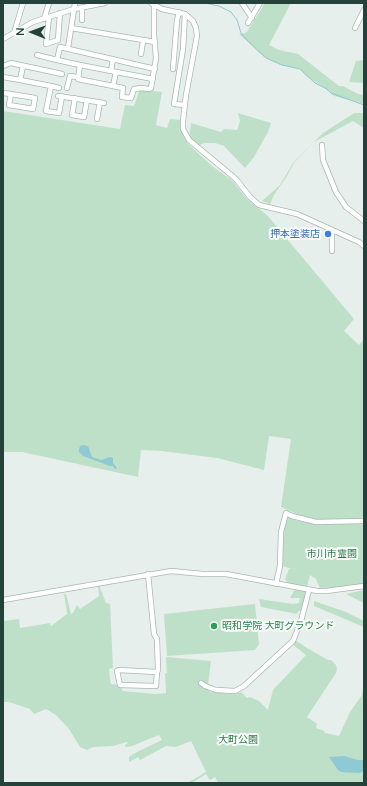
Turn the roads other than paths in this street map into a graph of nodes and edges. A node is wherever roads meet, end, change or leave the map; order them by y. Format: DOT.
graph roads {
  1 [pos="23,3"];
  2 [pos="49,3"];
  3 [pos="75,3"];
  4 [pos="105,3"];
  5 [pos="242,3"];
  6 [pos="260,3"];
  7 [pos="154,4"];
  8 [pos="82,8"];
  9 [pos="74,9"];
  10 [pos="364,10"];
  11 [pos="60,13"];
  12 [pos="182,13"];
  13 [pos="47,18"];
  14 [pos="252,18"];
  15 [pos="82,20"];
  16 [pos="248,23"];
  17 [pos="71,28"];
  18 [pos="355,28"];
  19 [pos="14,33"];
  20 [pos="3,39"];
  21 [pos="143,41"];
  22 [pos="155,42"];
  23 [pos="68,48"];
  24 [pos="142,54"];
  25 [pos="38,55"];
  26 [pos="113,59"];
  27 [pos="57,60"];
  28 [pos="80,65"];
  29 [pos="3,66"];
  30 [pos="22,66"];
  31 [pos="155,69"];
  32 [pos="173,69"];
  33 [pos="111,71"];
  34 [pos="116,72"];
  35 [pos="62,74"];
  36 [pos="3,77"];
  37 [pos="77,77"];
  38 [pos="153,79"];
  39 [pos="20,80"];
  40 [pos="51,86"];
  41 [pos="113,86"];
  42 [pos="60,88"];
  43 [pos="67,88"];
  44 [pos="3,93"];
  45 [pos="10,94"];
  46 [pos="74,98"];
  47 [pos="87,100"];
  48 [pos="185,105"];
  49 [pos="97,119"];
  50 [pos="322,145"];
  51 [pos="364,222"];
  52 [pos="332,230"];
  53 [pos="364,246"];
  54 [pos="332,251"];
  55 [pos="364,521"];
  56 [pos="148,574"];
  57 [pos="276,584"];
  58 [pos="364,586"];
  59 [pos="309,590"];
  60 [pos="3,600"];
  61 [pos="157,672"];
  62 [pos="202,683"];
  1 -- 19 [label="street"];
  2 -- 13 [label="street"];
  3 -- 9 [label="street"];
  4 -- 8 [label="street"];
  5 -- 14 [label="street"];
  6 -- 14 [label="street"];
  7 -- 12 [label="street"];
  7 -- 22 [label="street"];
  8 -- 9 [label="street"];
  8 -- 15 [label="street"];
  9 -- 11 [label="street"];
  9 -- 17 [label="street"];
  10 -- 18 [label="street"];
  11 -- 13 [label="street"];
  11 -- 13 [label="street"];
  12 -- 32 [label="street"];
  12 -- 48 [label="street"];
  12 -- 48 [label="street"];
  13 -- 19 [label="street"];
  14 -- 16 [label="street"];
  17 -- 21 [label="street"];
  17 -- 23 [label="street"];
  19 -- 20 [label="street"];
  21 -- 22 [label="street"];
  21 -- 24 [label="street"];
  22 -- 31 [label="street"];
  23 -- 26 [label="street"];
  23 -- 27 [label="street"];
  25 -- 27 [label="street"];
  26 -- 31 [label="street"];
  26 -- 33 [label="street"];
  27 -- 28 [label="street"];
  28 -- 33 [label="street"];
  28 -- 37 [label="street"];
  29 -- 30 [label="street"];
  30 -- 35 [label="street"];
  30 -- 39 [label="street"];
  31 -- 38 [label="street"];
  33 -- 34 [label="street"];
  34 -- 38 [label="street"];
  34 -- 41 [label="street"];
  36 -- 39 [label="street"];
  37 -- 41 [label="street"];
  37 -- 43 [label="street"];
  38 -- 41 [label="street"];
  39 -- 40 [label="street"];
  40 -- 42 [label="street"];
  40 -- 46 [label="street"];
  44 -- 45 [label="street"];
  45 -- 45 [label="street"];
  46 -- 47 [label="street"];
  46 -- 47 [label="street"];
  47 -- 49 [label="street"];
  48 -- 52 [label="street"];
  50 -- 51 [label="street"];
  52 -- 53 [label="street"];
  52 -- 54 [label="street"];
  55 -- 57 [label="street"];
  56 -- 57 [label="street"];
  56 -- 60 [label="street"];
  56 -- 61 [label="street"];
  57 -- 59 [label="street"];
  58 -- 59 [label="street"];
  59 -- 62 [label="street"];
  61 -- 61 [label="street"];
}
